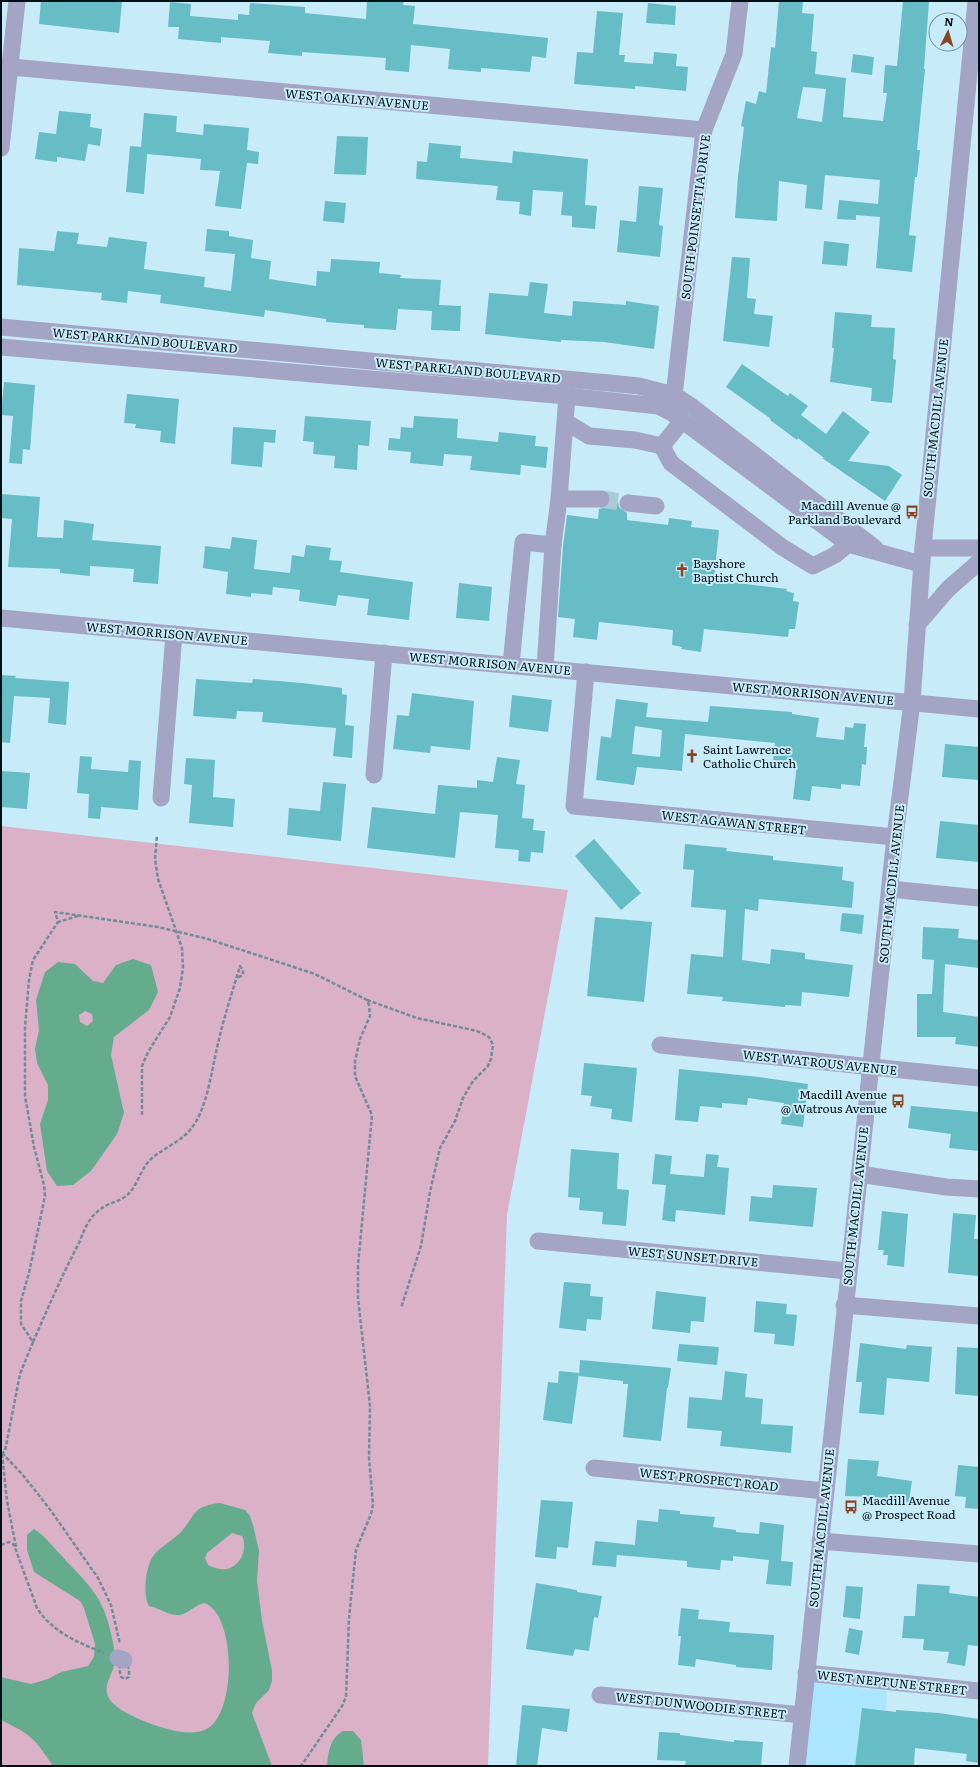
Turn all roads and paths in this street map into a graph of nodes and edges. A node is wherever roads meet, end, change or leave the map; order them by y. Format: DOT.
graph roads {
  1 [pos="16,1"];
  2 [pos="740,1"];
  3 [pos="976,1"];
  4 [pos="10,67"];
  5 [pos="704,130"];
  6 [pos="1,141"];
  7 [pos="1,327"];
  8 [pos="1,348"];
  9 [pos="674,395"];
  10 [pos="567,396"];
  11 [pos="677,417"];
  12 [pos="566,422"];
  13 [pos="662,446"];
  14 [pos="559,499"];
  15 [pos="601,499"];
  16 [pos="628,503"];
  17 [pos="656,506"];
  18 [pos="848,544"];
  19 [pos="553,545"];
  20 [pos="979,548"];
  21 [pos="882,553"];
  22 [pos="922,556"];
  23 [pos="979,562"];
  24 [pos="1,618"];
  25 [pos="917,625"];
  26 [pos="174,634"];
  27 [pos="384,653"];
  28 [pos="510,665"];
  29 [pos="545,668"];
  30 [pos="586,672"];
  31 [pos="912,702"];
  32 [pos="979,709"];
  33 [pos="374,775"];
  34 [pos="161,798"];
  35 [pos="157,835"];
  36 [pos="895,837"];
  37 [pos="890,889"];
  38 [pos="979,898"];
  39 [pos="78,916"];
  40 [pos="58,922"];
  41 [pos="177,932"];
  42 [pos="237,978"];
  43 [pos="367,1000"];
  44 [pos="660,1045"];
  45 [pos="870,1067"];
  46 [pos="979,1078"];
  47 [pos="142,1115"];
  48 [pos="859,1174"];
  49 [pos="979,1189"];
  50 [pos="538,1241"];
  51 [pos="848,1271"];
  52 [pos="844,1305"];
  53 [pos="401,1308"];
  54 [pos="979,1316"];
  55 [pos="33,1342"];
  56 [pos="2,1454"];
  57 [pos="594,1468"];
  58 [pos="825,1491"];
  59 [pos="820,1540"];
  60 [pos="1,1545"];
  61 [pos="17,1552"];
  62 [pos="979,1554"];
  63 [pos="90,1648"];
  64 [pos="122,1655"];
  65 [pos="806,1673"];
  66 [pos="979,1691"];
  67 [pos="600,1695"];
  68 [pos="802,1715"];
  69 [pos="301,1766"];
  70 [pos="797,1766"];
  1 -- 4 [label="street"];
  2 -- 5 [label="street, SOUTH POINSETTIA DRIVE"];
  3 -- 22 [label="street, SOUTH MACDILL AVENUE"];
  4 -- 5 [label="street, WEST OAKLYN AVENUE"];
  4 -- 6 [label="street"];
  5 -- 9 [label="street, SOUTH POINSETTIA DRIVE"];
  7 -- 9 [label="street, WEST PARKLAND BOULEVARD"];
  8 -- 10 [label="street, WEST PARKLAND BOULEVARD"];
  9 -- 11 [label="street, SOUTH POINSETTIA DRIVE"];
  9 -- 21 [label="street, WEST PARKLAND BOULEVARD"];
  10 -- 11 [label="street, WEST PARKLAND BOULEVARD"];
  10 -- 12 [label="street"];
  11 -- 13 [label="street"];
  11 -- 18 [label="street, WEST PARKLAND BOULEVARD"];
  12 -- 13 [label="street"];
  12 -- 14 [label="street"];
  13 -- 18 [label="street"];
  14 -- 15 [label="street"];
  14 -- 19 [label="street"];
  16 -- 17 [label="street"];
  18 -- 21 [label="street, WEST PARKLAND BOULEVARD"];
  19 -- 28 [label="street"];
  19 -- 29 [label="street"];
  20 -- 22 [label="street, WEST PARKLAND BOULEVARD"];
  21 -- 22 [label="street, WEST PARKLAND BOULEVARD"];
  22 -- 25 [label="street, SOUTH MACDILL AVENUE"];
  23 -- 25 [label="street"];
  24 -- 26 [label="street, WEST MORRISON AVENUE"];
  25 -- 31 [label="street, SOUTH MACDILL AVENUE"];
  26 -- 27 [label="street, WEST MORRISON AVENUE"];
  26 -- 34 [label="street"];
  27 -- 28 [label="street, WEST MORRISON AVENUE"];
  27 -- 33 [label="street"];
  28 -- 29 [label="street, WEST MORRISON AVENUE"];
  29 -- 30 [label="street, WEST MORRISON AVENUE"];
  30 -- 31 [label="street, WEST MORRISON AVENUE"];
  30 -- 36 [label="street, WEST AGAWAN STREET"];
  31 -- 32 [label="street, WEST MORRISON AVENUE"];
  31 -- 36 [label="street, SOUTH MACDILL AVENUE"];
  35 -- 41 [label="path"];
  36 -- 37 [label="street, SOUTH MACDILL AVENUE"];
  37 -- 38 [label="street"];
  37 -- 45 [label="street, SOUTH MACDILL AVENUE"];
  39 -- 40 [label="path"];
  39 -- 40 [label="path"];
  39 -- 41 [label="path"];
  40 -- 55 [label="path"];
  41 -- 43 [label="path"];
  41 -- 47 [label="path"];
  42 -- 55 [label="path"];
  43 -- 53 [label="path"];
  43 -- 69 [label="path"];
  44 -- 45 [label="street, WEST WATROUS AVENUE"];
  45 -- 46 [label="street, WEST WATROUS AVENUE"];
  45 -- 48 [label="street, SOUTH MACDILL AVENUE"];
  48 -- 49 [label="street"];
  48 -- 51 [label="street, SOUTH MACDILL AVENUE"];
  50 -- 51 [label="street, WEST SUNSET DRIVE"];
  51 -- 52 [label="street, SOUTH MACDILL AVENUE"];
  52 -- 54 [label="street"];
  52 -- 58 [label="street, SOUTH MACDILL AVENUE"];
  55 -- 56 [label="path"];
  56 -- 61 [label="path"];
  56 -- 64 [label="path"];
  57 -- 58 [label="street, WEST PROSPECT ROAD"];
  58 -- 59 [label="street, SOUTH MACDILL AVENUE"];
  59 -- 62 [label="street"];
  59 -- 65 [label="street, SOUTH MACDILL AVENUE"];
  60 -- 61 [label="path"];
  61 -- 63 [label="path"];
  65 -- 66 [label="street, WEST NEPTUNE STREET"];
  65 -- 68 [label="street, SOUTH MACDILL AVENUE"];
  67 -- 68 [label="street, WEST DUNWOODIE STREET"];
  68 -- 70 [label="street, SOUTH MACDILL AVENUE"];
}
